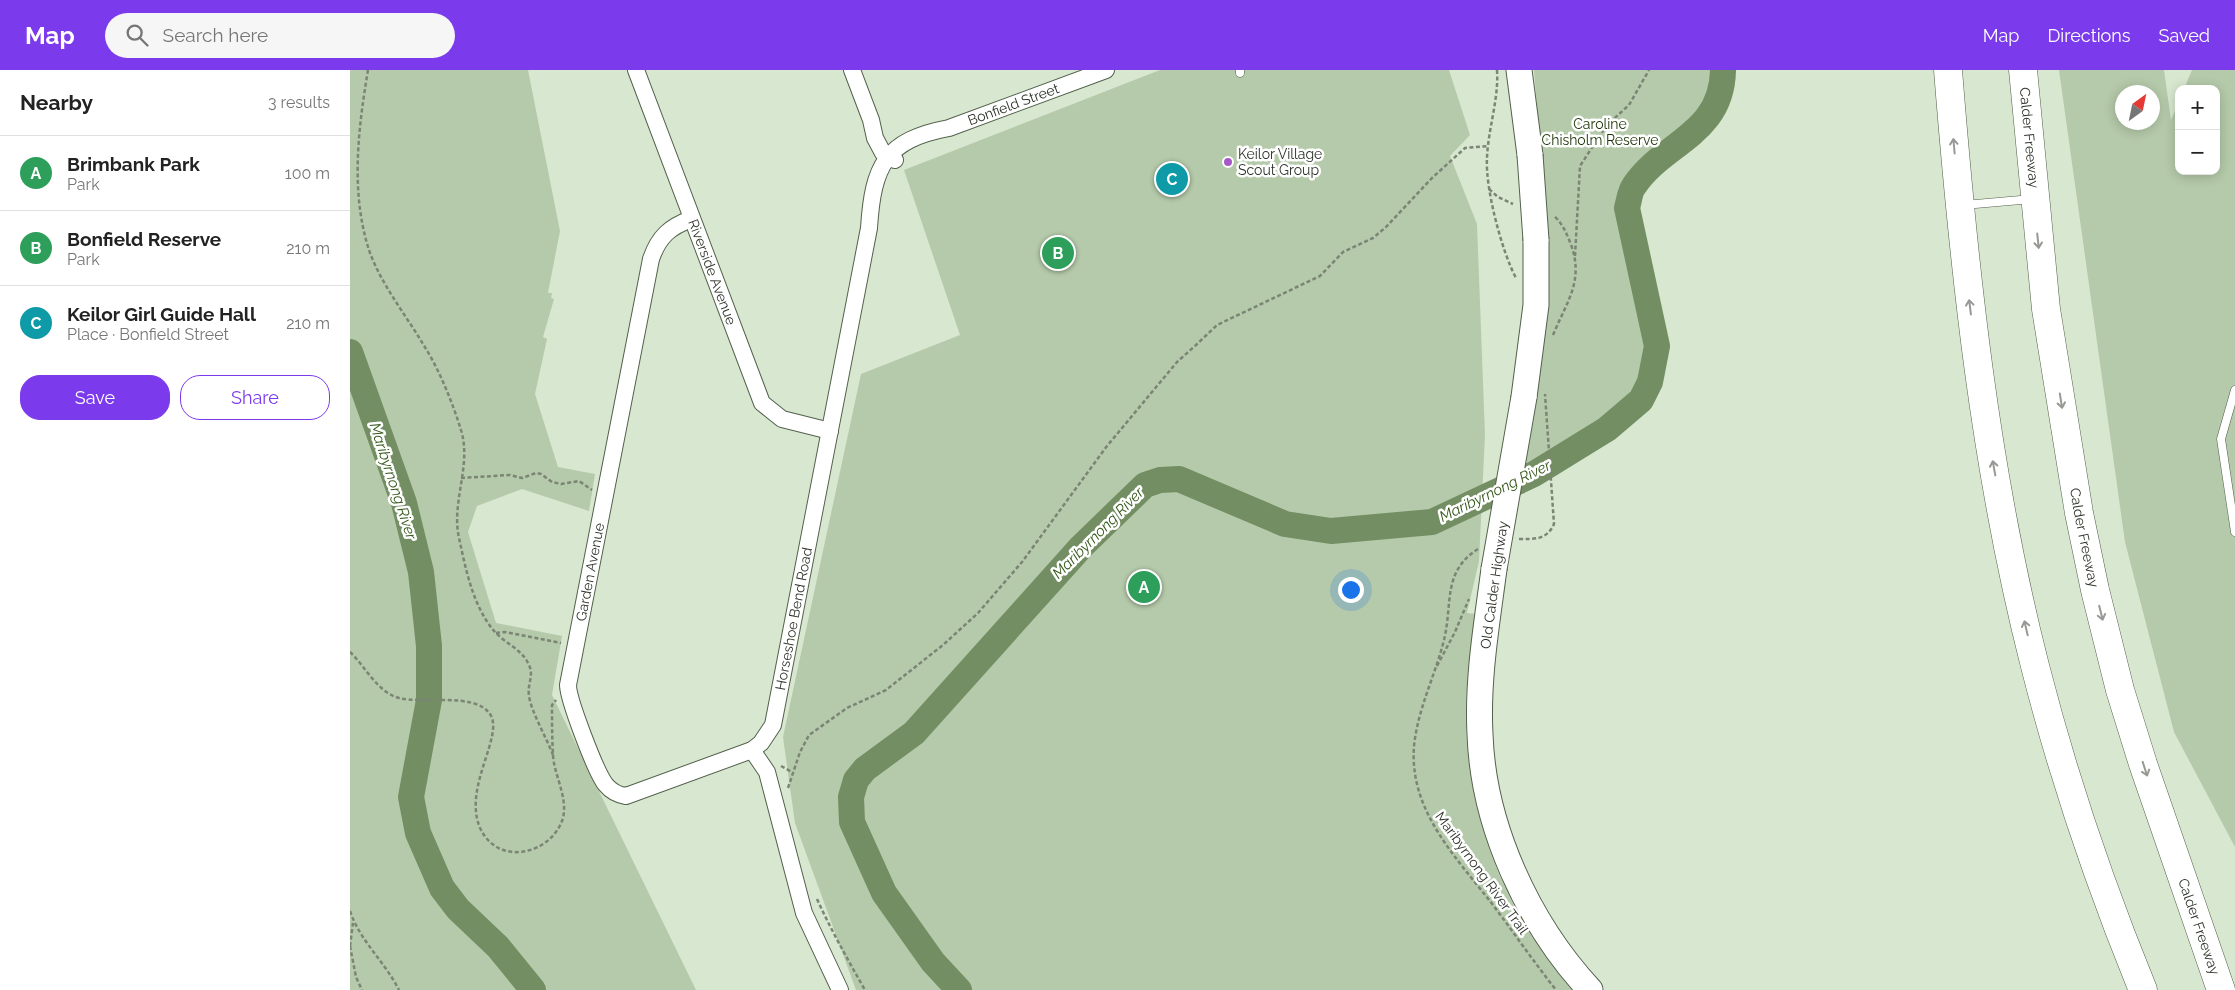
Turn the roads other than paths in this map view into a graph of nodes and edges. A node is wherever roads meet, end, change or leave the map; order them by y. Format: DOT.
graph roads {
  1 [pos="636,70"];
  2 [pos="852,70"];
  3 [pos="1106,70"];
  4 [pos="1519,70"];
  5 [pos="1527,70"];
  6 [pos="1948,70"];
  7 [pos="2023,70"];
  8 [pos="1076,75"];
  9 [pos="1530,154"];
  10 [pos="892,155"];
  11 [pos="2034,199"];
  12 [pos="1959,205"];
  13 [pos="691,219"];
  14 [pos="2235,390"];
  15 [pos="830,431"];
  16 [pos="2235,532"];
  17 [pos="2034,666"];
  18 [pos="752,750"];
  19 [pos="840,990"];
  20 [pos="1590,990"];
  21 [pos="2130,990"];
  22 [pos="2143,990"];
  23 [pos="2221,990"];
  1 -- 13 [label="street, Riverside Avenue"];
  2 -- 10 [label="street"];
  3 -- 8 [label="street, Bonfield Street"];
  4 -- 9 [label="main road, Old Calder Highway"];
  5 -- 9 [label="main road, Old Calder Highway"];
  12 -- 6 [label="highway, one-way"];
  7 -- 11 [label="highway, Calder Freeway"];
  8 -- 10 [label="street, Bonfield Street"];
  9 -- 20 [label="main road, Old Calder Highway, bridge"];
  10 -- 15 [label="street, Horseshoe Bend Road"];
  11 -- 12 [label="lane"];
  11 -- 23 [label="highway, Calder Freeway, one-way"];
  17 -- 12 [label="highway, one-way"];
  13 -- 15 [label="street, Riverside Avenue"];
  13 -- 18 [label="street, Garden Avenue"];
  14 -- 16 [label="lane"];
  15 -- 18 [label="street, Horseshoe Bend Road"];
  17 -- 21 [label="highway"];
  17 -- 22 [label="highway"];
  18 -- 19 [label="street"];
}
